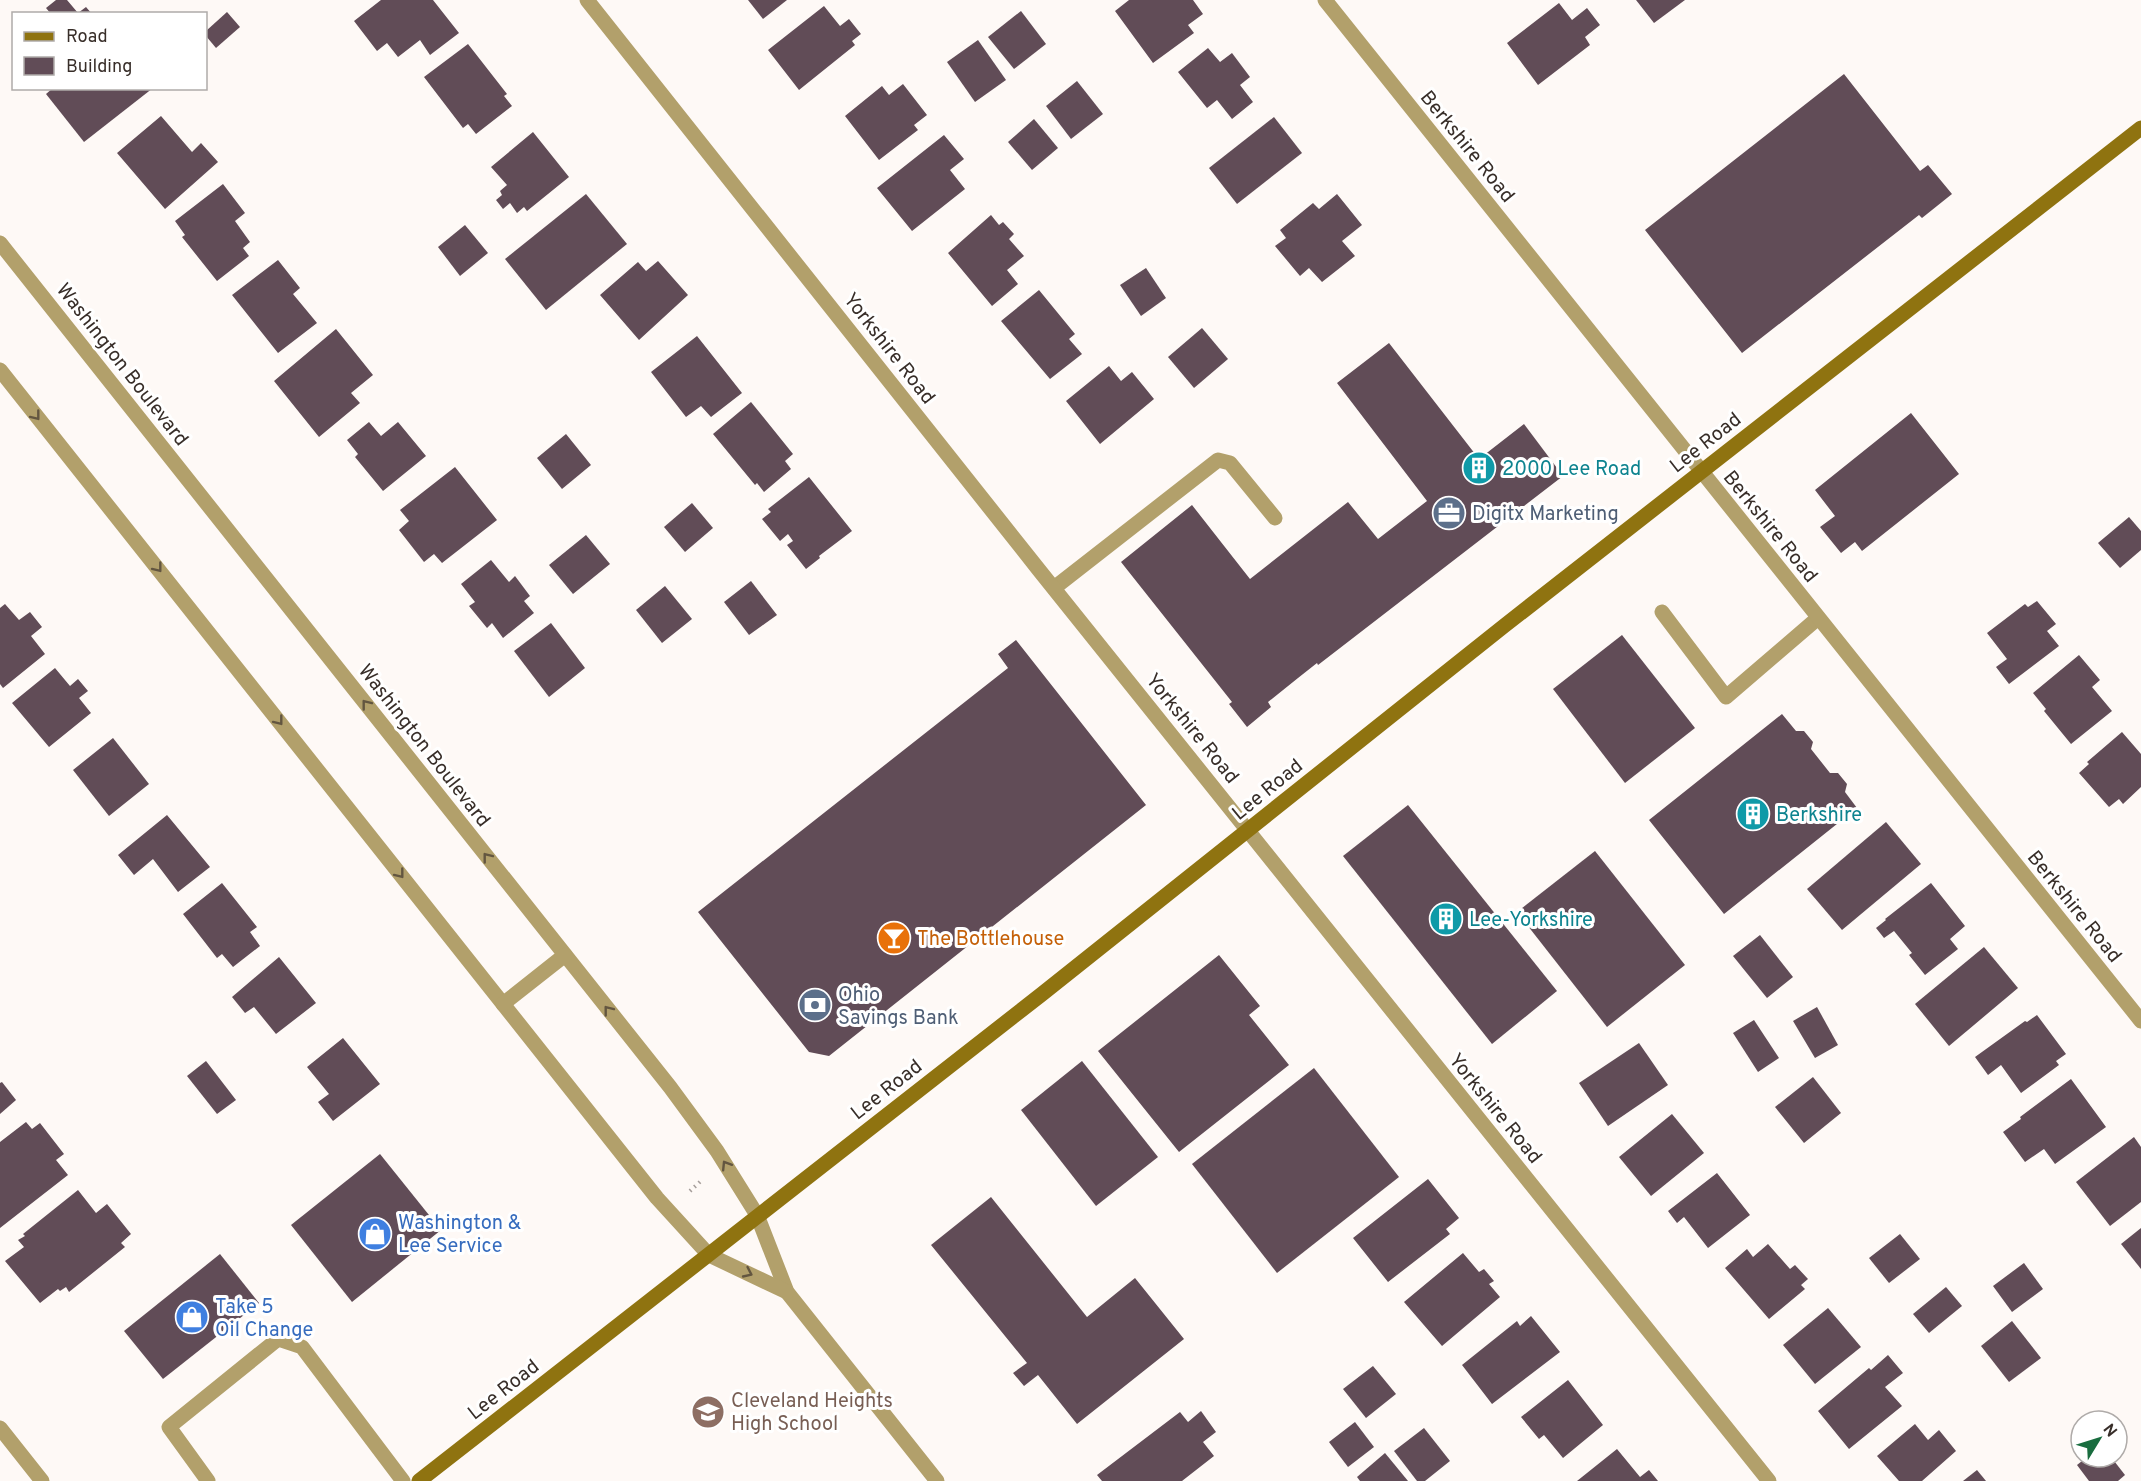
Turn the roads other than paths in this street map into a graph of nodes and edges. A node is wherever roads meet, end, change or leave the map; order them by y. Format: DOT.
graph roads {
  1 [pos="587,0"];
  2 [pos="1325,0"];
  3 [pos="2141,128"];
  4 [pos="0,243"];
  5 [pos="0,370"];
  6 [pos="1700,472"];
  7 [pos="1275,518"];
  8 [pos="1054,588"];
  9 [pos="1662,612"];
  10 [pos="1818,618"];
  11 [pos="1248,831"];
  12 [pos="565,955"];
  13 [pos="503,1004"];
  14 [pos="2141,1022"];
  15 [pos="757,1215"];
  16 [pos="709,1255"];
  17 [pos="787,1292"];
  18 [pos="0,1428"];
  19 [pos="42,1481"];
  20 [pos="208,1481"];
  21 [pos="402,1481"];
  22 [pos="419,1481"];
  23 [pos="937,1481"];
  24 [pos="1769,1481"];
  1 -- 8 [label="street, Yorkshire Road"];
  2 -- 6 [label="street, Berkshire Road"];
  3 -- 6 [label="main road, Lee Road"];
  12 -- 4 [label="street, Washington Boulevard, one-way"];
  5 -- 13 [label="street, Washington Boulevard, one-way"];
  6 -- 10 [label="street, Berkshire Road"];
  6 -- 11 [label="main road, Lee Road"];
  7 -- 8 [label="street"];
  8 -- 11 [label="street, Yorkshire Road"];
  9 -- 10 [label="street"];
  10 -- 14 [label="street, Berkshire Road"];
  11 -- 15 [label="main road, Lee Road"];
  11 -- 24 [label="street, Yorkshire Road"];
  12 -- 13 [label="street"];
  15 -- 12 [label="street, Washington Boulevard, one-way"];
  13 -- 16 [label="street, Washington Boulevard"];
  15 -- 16 [label="main road, Lee Road"];
  15 -- 17 [label="street, Washington Boulevard"];
  16 -- 17 [label="street, Washington Boulevard, one-way"];
  16 -- 22 [label="main road, Lee Road"];
  17 -- 23 [label="street, Washington Boulevard"];
  18 -- 19 [label="street"];
  20 -- 21 [label="street"];
}
